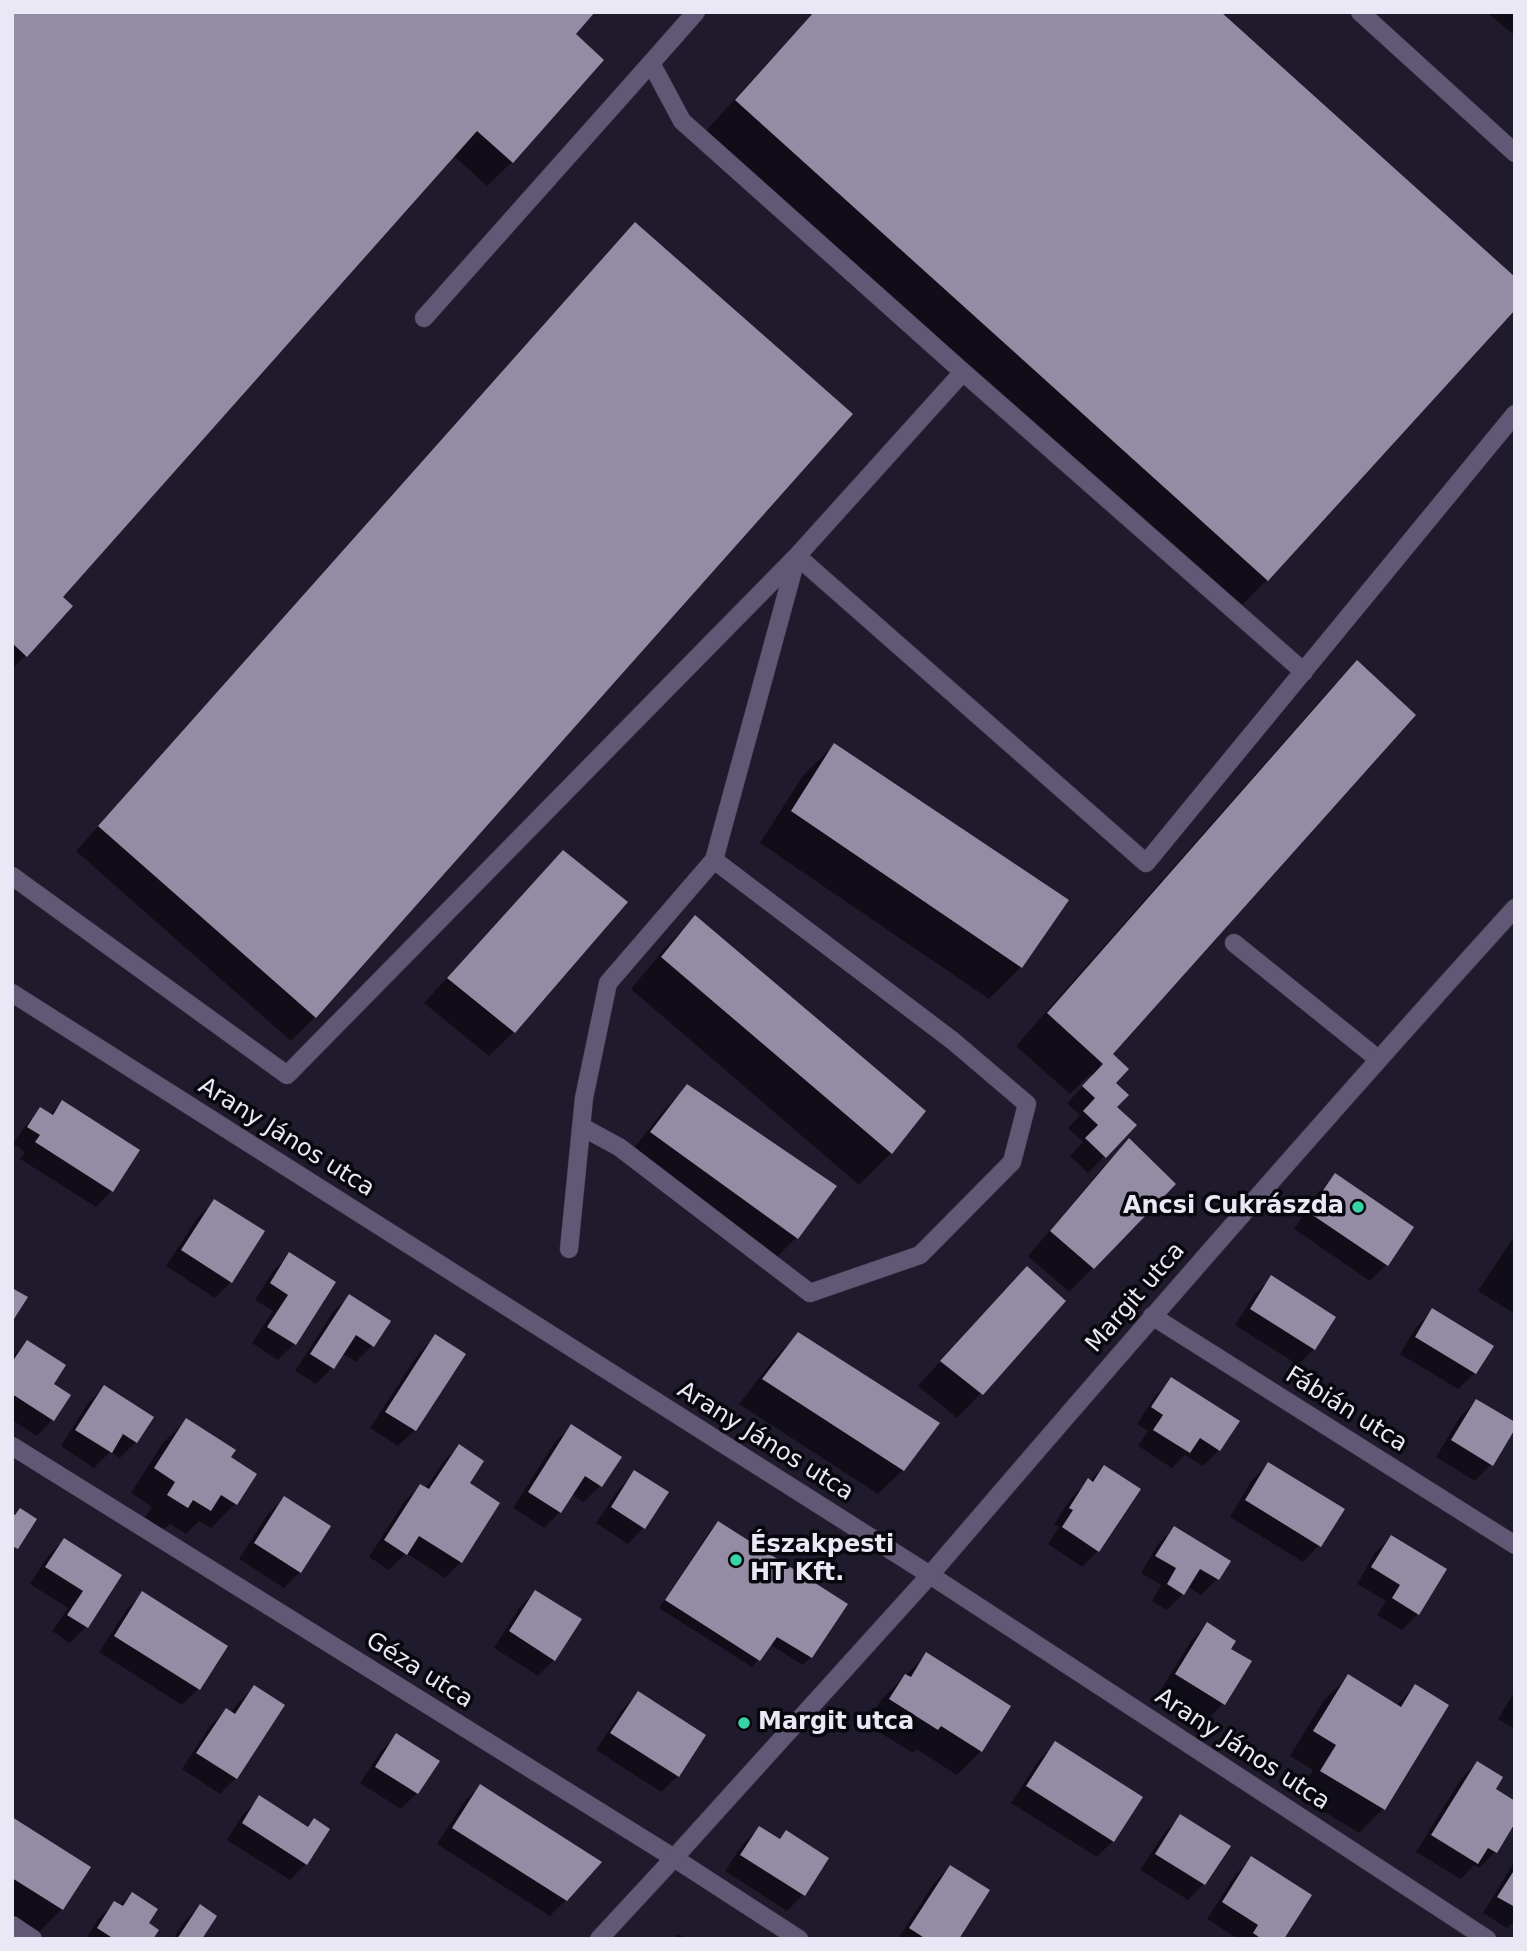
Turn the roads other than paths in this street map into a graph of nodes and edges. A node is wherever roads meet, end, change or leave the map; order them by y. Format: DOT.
graph roads {
  1 [pos="696,12"];
  2 [pos="1360,12"];
  3 [pos="651,63"];
  4 [pos="1515,153"];
  5 [pos="424,318"];
  6 [pos="962,372"];
  7 [pos="1515,414"];
  8 [pos="797,556"];
  9 [pos="1304,671"];
  10 [pos="714,860"];
  11 [pos="12,876"];
  12 [pos="1515,908"];
  13 [pos="1234,943"];
  14 [pos="12,993"];
  15 [pos="1378,1059"];
  16 [pos="582,1127"];
  17 [pos="569,1249"];
  18 [pos="1152,1316"];
  19 [pos="12,1446"];
  20 [pos="1515,1545"];
  21 [pos="930,1575"];
  22 [pos="674,1858"];
  23 [pos="12,1925"];
  24 [pos="33,1939"];
  25 [pos="598,1939"];
  26 [pos="799,1939"];
  27 [pos="1487,1939"];
  1 -- 3 [label="street"];
  2 -- 4 [label="street"];
  3 -- 5 [label="street"];
  3 -- 6 [label="street"];
  6 -- 8 [label="street"];
  6 -- 9 [label="street"];
  7 -- 9 [label="street"];
  8 -- 9 [label="street"];
  8 -- 10 [label="street"];
  8 -- 11 [label="street"];
  10 -- 16 [label="street"];
  10 -- 16 [label="street"];
  12 -- 15 [label="street, Margit utca"];
  13 -- 15 [label="street"];
  14 -- 21 [label="street, Arany János utca"];
  15 -- 18 [label="street, Margit utca"];
  16 -- 17 [label="street"];
  18 -- 20 [label="street, Fábián utca"];
  18 -- 21 [label="street, Margit utca"];
  19 -- 22 [label="street, Géza utca"];
  21 -- 22 [label="street, Margit utca"];
  21 -- 27 [label="street, Arany János utca"];
  22 -- 25 [label="street, Margit utca"];
  22 -- 26 [label="street, Géza utca"];
  23 -- 24 [label="street"];
}
